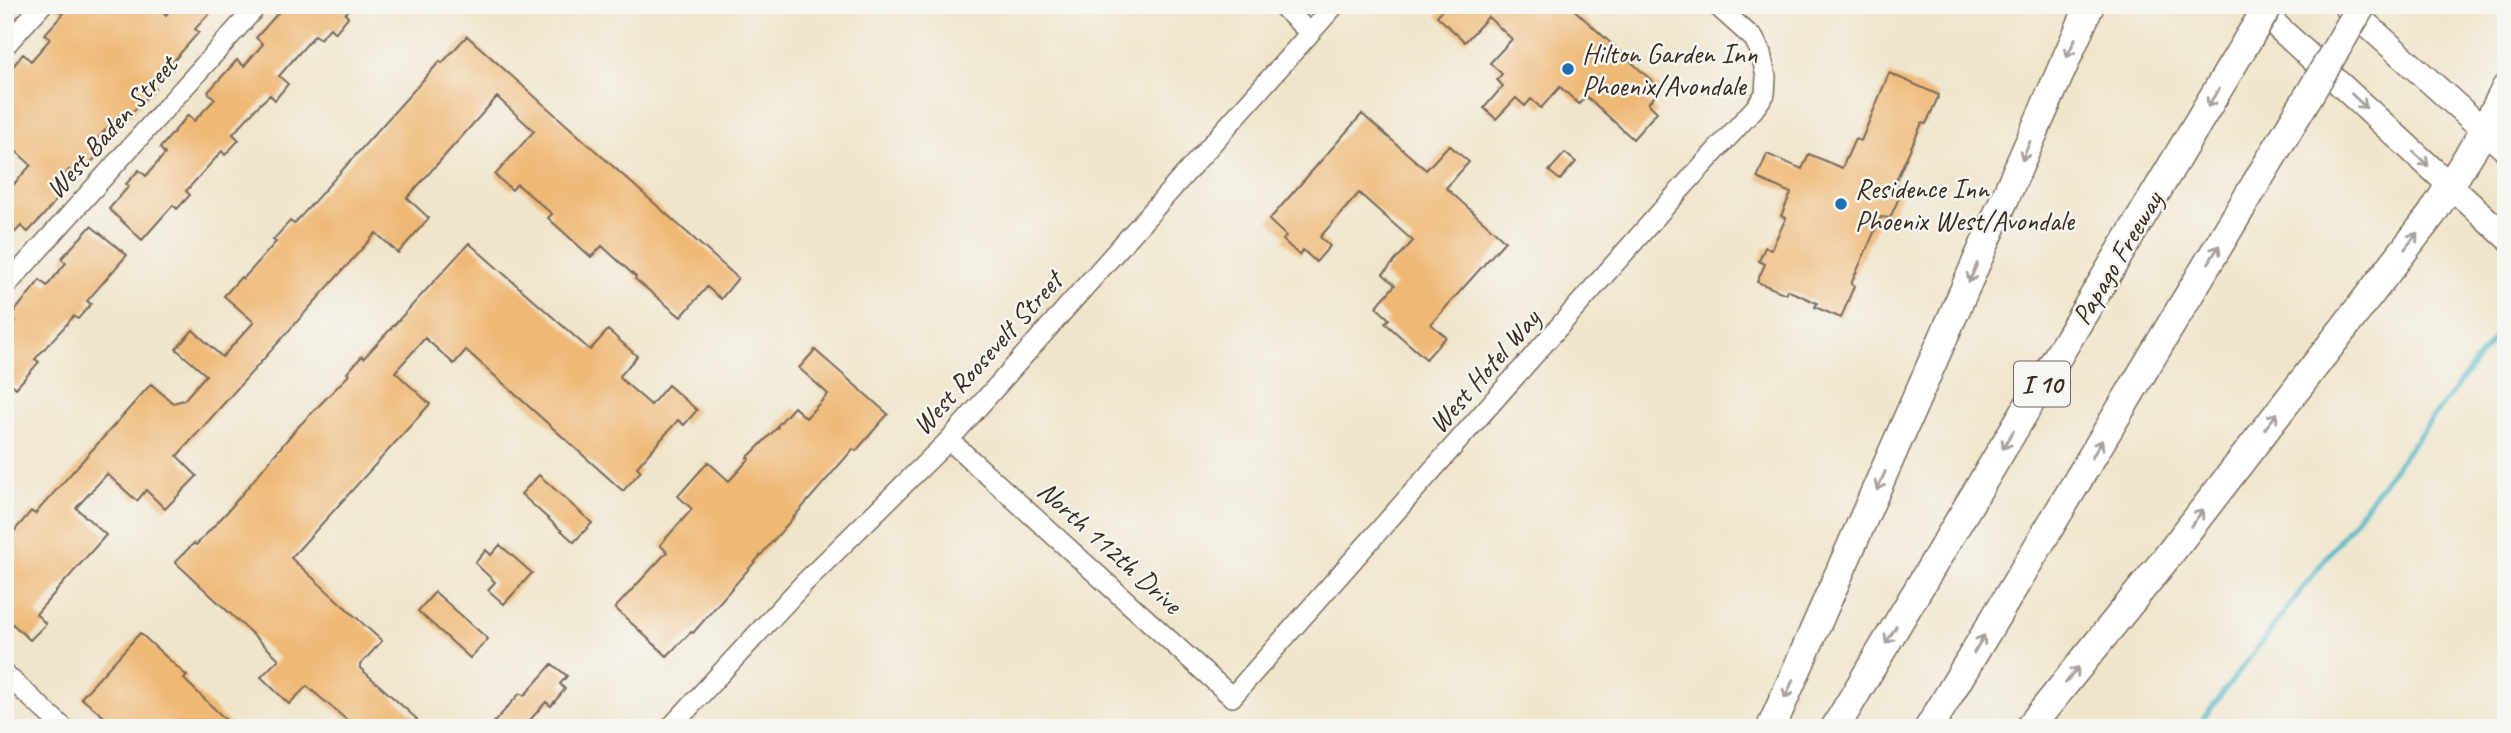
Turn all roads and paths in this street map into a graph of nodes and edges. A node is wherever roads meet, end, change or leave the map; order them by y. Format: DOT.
graph roads {
  1 [pos="42,5"];
  2 [pos="258,5"];
  3 [pos="1281,5"];
  4 [pos="1335,5"];
  5 [pos="1716,5"];
  6 [pos="2090,5"];
  7 [pos="2254,5"];
  8 [pos="2269,5"];
  9 [pos="2345,5"];
  10 [pos="2362,5"];
  11 [pos="1310,33"];
  12 [pos="5,46"];
  13 [pos="2506,88"];
  14 [pos="2484,131"];
  15 [pos="2506,150"];
  16 [pos="2449,185"];
  17 [pos="2504,235"];
  18 [pos="5,287"];
  19 [pos="949,440"];
  20 [pos="5,674"];
  21 [pos="1232,696"];
  22 [pos="64,728"];
  23 [pos="670,728"];
  24 [pos="1771,728"];
  25 [pos="1835,728"];
  26 [pos="1929,728"];
  27 [pos="2029,728"];
  1 -- 12 [label="street"];
  2 -- 18 [label="street, West Baden Street"];
  3 -- 11 [label="street"];
  4 -- 11 [label="street, West Roosevelt Street"];
  5 -- 21 [label="street, West Hotel Way"];
  6 -- 24 [label="highway, one-way"];
  7 -- 16 [label="main road, one-way"];
  8 -- 25 [label="highway, Papago Freeway / I 10, one-way, bridge"];
  9 -- 14 [label="main road"];
  26 -- 10 [label="highway, one-way, bridge"];
  11 -- 19 [label="street, West Roosevelt Street"];
  13 -- 14 [label="highway"];
  14 -- 15 [label="main road"];
  14 -- 16 [label="highway"];
  16 -- 17 [label="main road"];
  27 -- 16 [label="highway, one-way"];
  19 -- 21 [label="street, North 112th Drive"];
  19 -- 23 [label="street, West Roosevelt Street"];
  20 -- 22 [label="street"];
}
